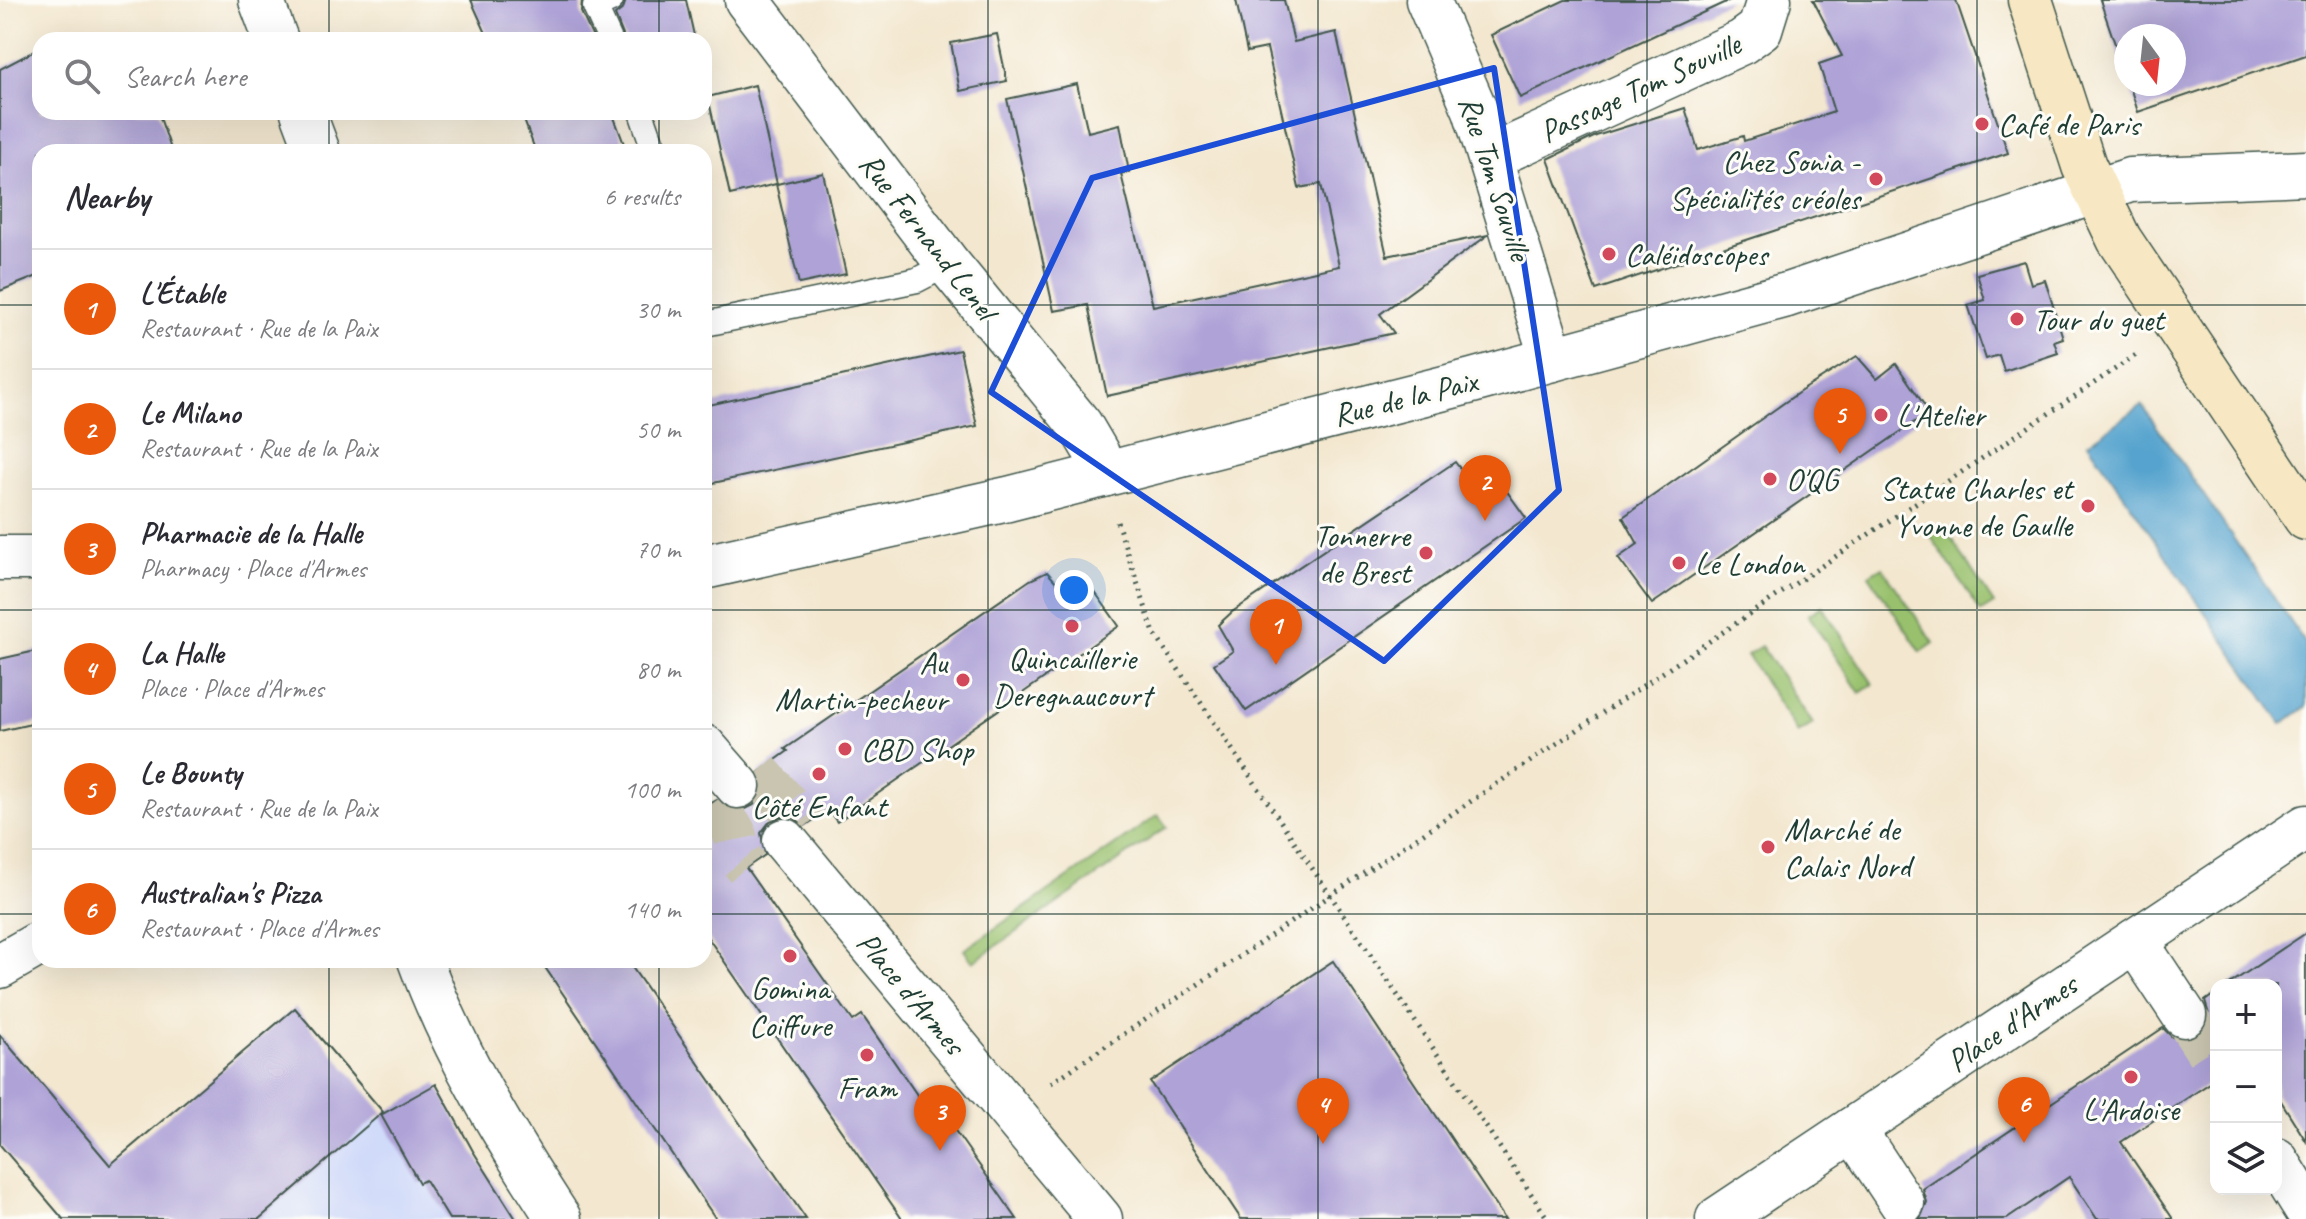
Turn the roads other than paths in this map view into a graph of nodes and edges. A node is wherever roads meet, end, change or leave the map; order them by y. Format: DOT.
graph roads {
  1 [pos="261,0"];
  2 [pos="611,0"];
  3 [pos="747,0"];
  4 [pos="1428,0"];
  5 [pos="1769,0"];
  6 [pos="2030,0"];
  7 [pos="273,32"];
  8 [pos="606,32"];
  9 [pos="306,120"];
  10 [pos="644,120"];
  11 [pos="315,144"];
  12 [pos="652,144"];
  13 [pos="1491,157"];
  14 [pos="2306,173"];
  15 [pos="2094,190"];
  16 [pos="948,264"];
  17 [pos="712,323"];
  18 [pos="1552,359"];
  19 [pos="1103,475"];
  20 [pos="2306,518"];
  21 [pos="0,558"];
  22 [pos="32,558"];
  23 [pos="712,565"];
  24 [pos="712,756"];
  25 [pos="738,786"];
  26 [pos="2306,827"];
  27 [pos="785,841"];
  28 [pos="2135,941"];
  29 [pos="32,948"];
  30 [pos="0,966"];
  31 [pos="424,968"];
  32 [pos="2184,1015"];
  33 [pos="1853,1129"];
  34 [pos="2282,1170"];
  35 [pos="1902,1203"];
  36 [pos="2306,1208"];
  37 [pos="559,1219"];
  38 [pos="1100,1219"];
  39 [pos="1718,1219"];
  1 -- 7 [label="street"];
  2 -- 8 [label="lane"];
  3 -- 16 [label="street, Rue Fernand Lenel"];
  4 -- 13 [label="street, Rue Tom Souville"];
  5 -- 13 [label="street, Passage Tom Souville"];
  6 -- 15 [label="street"];
  9 -- 11 [label="street"];
  10 -- 12 [label="lane"];
  13 -- 18 [label="street, Rue Tom Souville"];
  14 -- 15 [label="street, Rue de la Paix"];
  15 -- 18 [label="street, Rue de la Paix"];
  15 -- 20 [label="street"];
  16 -- 17 [label="lane"];
  16 -- 19 [label="street, Rue Fernand Lenel"];
  18 -- 19 [label="street, Rue de la Paix"];
  19 -- 23 [label="street, Rue de la Paix"];
  21 -- 22 [label="street"];
  24 -- 25 [label="street"];
  26 -- 28 [label="street, Place d'Armes"];
  27 -- 38 [label="street, Place d'Armes"];
  28 -- 32 [label="street"];
  28 -- 33 [label="street, Place d'Armes"];
  29 -- 30 [label="street"];
  31 -- 37 [label="street"];
  33 -- 35 [label="street"];
  33 -- 39 [label="street, Place d'Armes"];
  34 -- 36 [label="street"];
}
